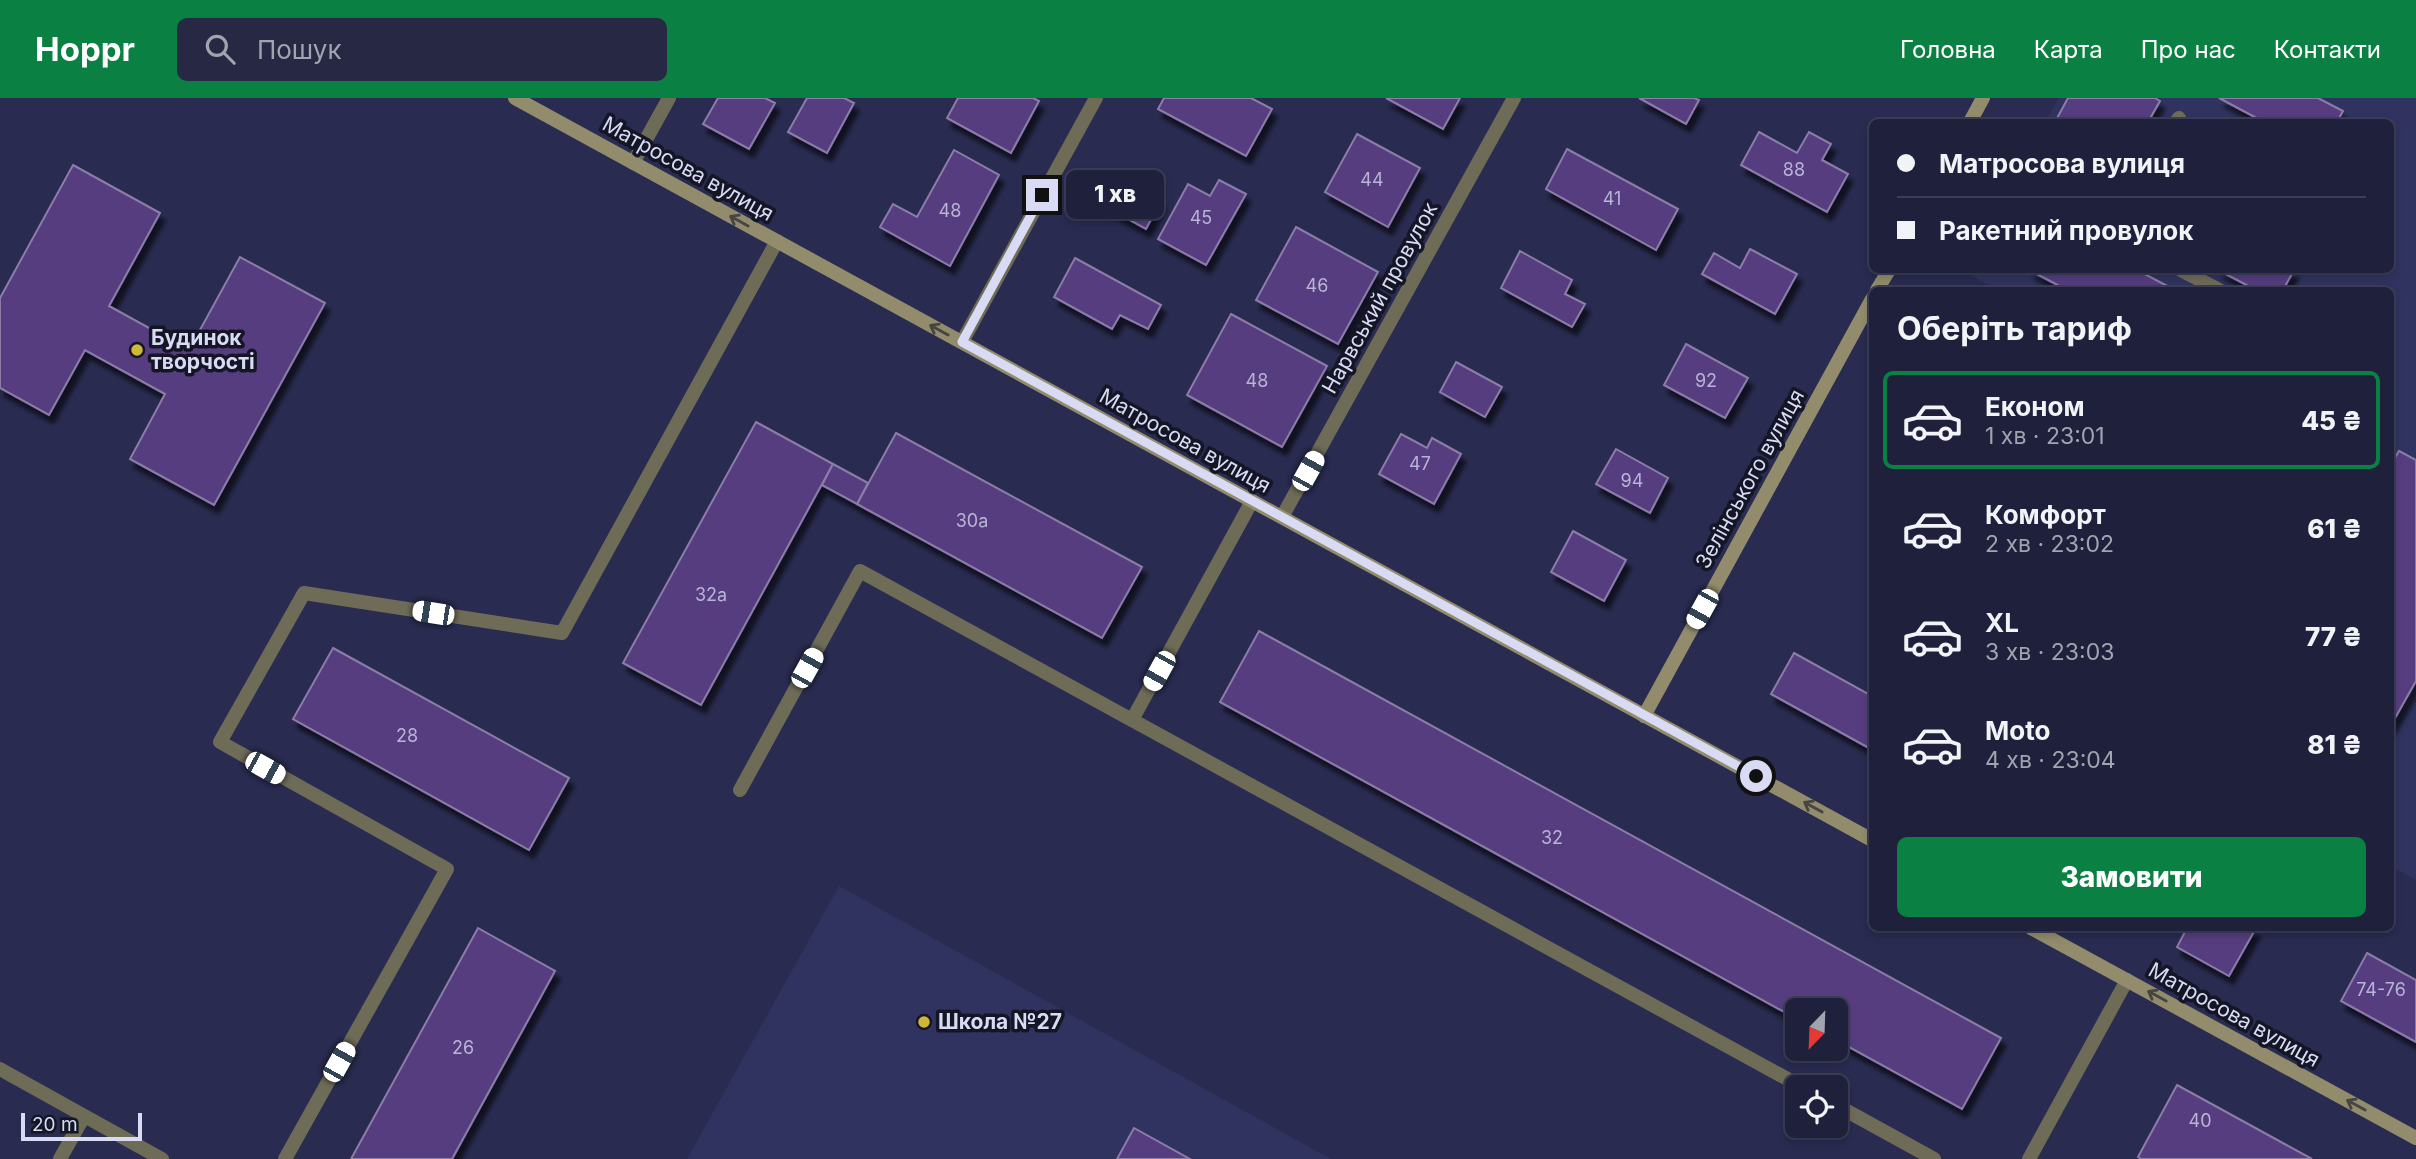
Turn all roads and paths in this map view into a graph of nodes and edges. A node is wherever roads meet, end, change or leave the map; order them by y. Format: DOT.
graph roads {
  1 [pos="515,98"];
  2 [pos="668,98"];
  3 [pos="1096,98"];
  4 [pos="1514,98"];
  5 [pos="1983,98"];
  6 [pos="1971,119"];
  7 [pos="633,163"];
  8 [pos="777,242"];
  9 [pos="2187,273"];
  10 [pos="2213,287"];
  11 [pos="1869,304"];
  12 [pos="962,342"];
  13 [pos="1252,501"];
  14 [pos="1282,517"];
  15 [pos="1644,716"];
  16 [pos="1132,720"];
  17 [pos="740,790"];
  18 [pos="1869,838"];
  19 [pos="2037,931"];
  20 [pos="2127,980"];
  21 [pos="0,1069"];
  22 [pos="1785,1078"];
  23 [pos="1848,1112"];
  24 [pos="84,1116"];
  25 [pos="2416,1138"];
  26 [pos="60,1159"];
  27 [pos="162,1159"];
  28 [pos="285,1159"];
  29 [pos="1934,1159"];
  30 [pos="2029,1159"];
  1 -- 7 [label="street, Матросова вулиця"];
  2 -- 7 [label="street"];
  3 -- 12 [label="street"];
  4 -- 14 [label="street, Нарвський провулок"];
  5 -- 6 [label="street"];
  8 -- 7 [label="street, Матросова вулиця, one-way"];
  12 -- 8 [label="street, Матросова вулиця, one-way"];
  8 -- 28 [label="street"];
  9 -- 10 [label="street"];
  11 -- 15 [label="street, Зелінського вулиця"];
  12 -- 13 [label="street, Матросова вулиця"];
  13 -- 14 [label="street, Матросова вулиця"];
  13 -- 16 [label="street"];
  14 -- 15 [label="street, Матросова вулиця"];
  18 -- 15 [label="street, Матросова вулиця, one-way"];
  16 -- 17 [label="street"];
  16 -- 22 [label="street"];
  19 -- 20 [label="street, Матросова вулиця"];
  25 -- 20 [label="street, Матросова вулиця, one-way"];
  20 -- 30 [label="street"];
  21 -- 24 [label="street"];
  23 -- 29 [label="street"];
  24 -- 26 [label="street"];
  24 -- 27 [label="street"];
}
